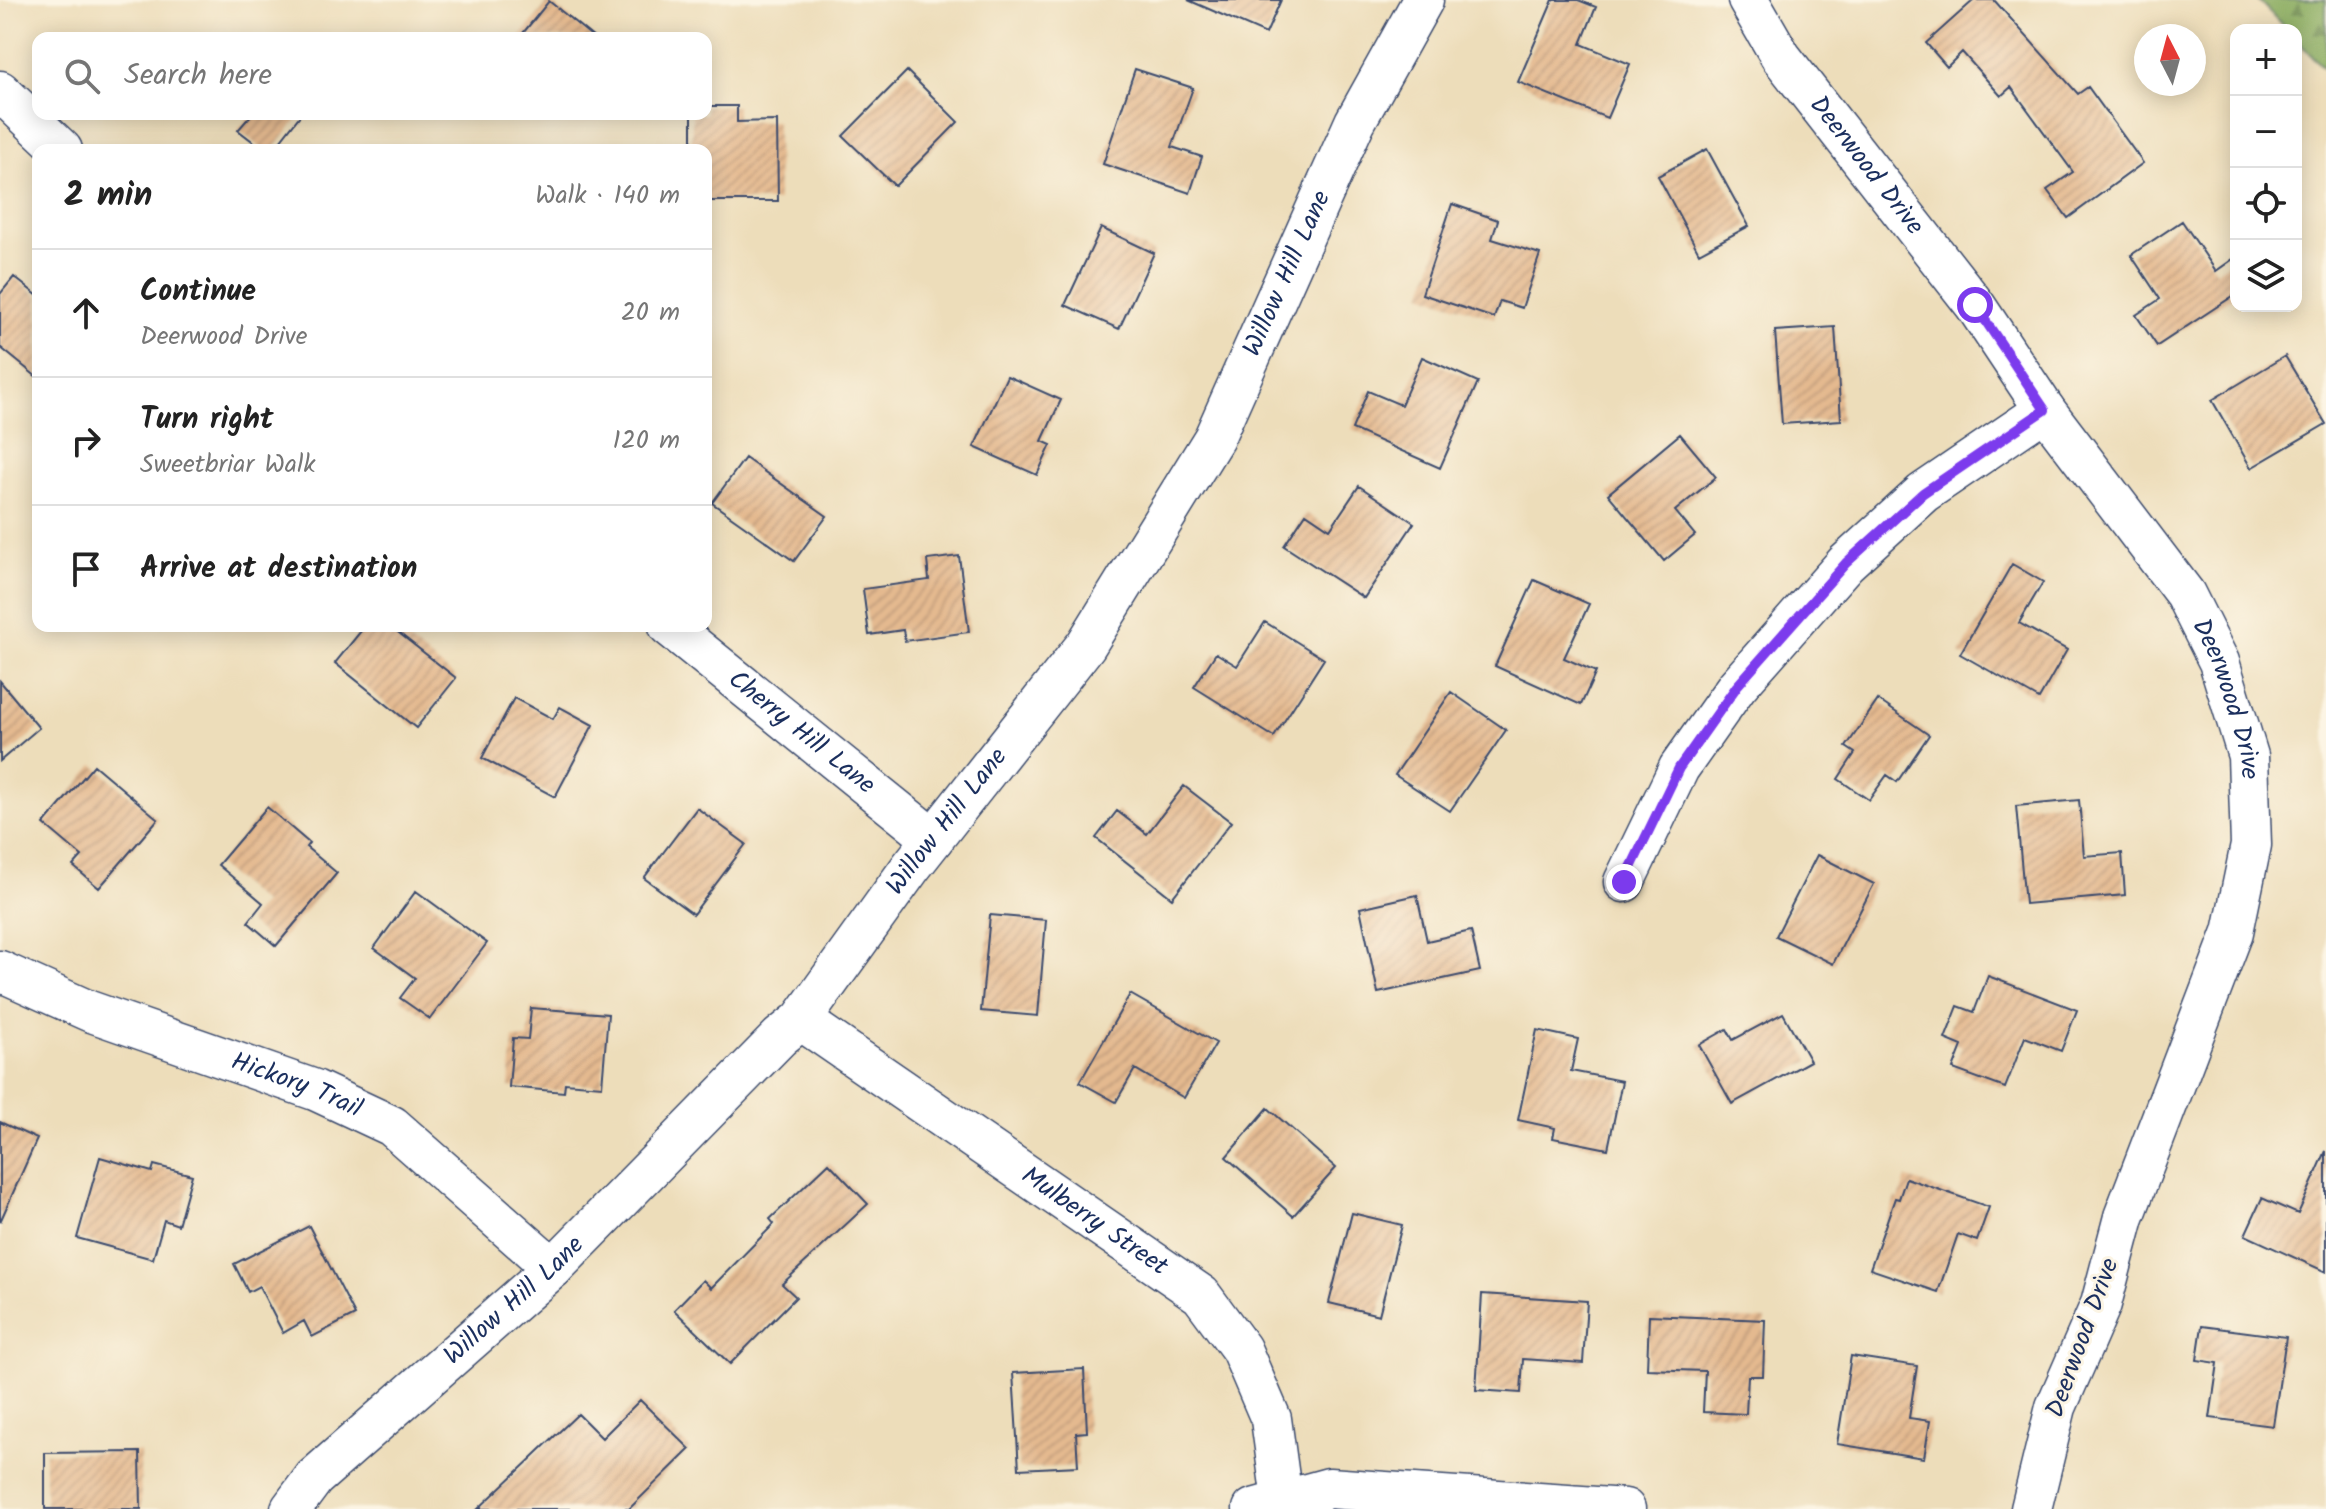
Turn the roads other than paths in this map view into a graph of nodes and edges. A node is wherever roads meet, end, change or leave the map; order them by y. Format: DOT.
graph roads {
  1 [pos="1423,0"];
  2 [pos="1748,0"];
  3 [pos="0,91"];
  4 [pos="56,144"];
  5 [pos="2045,410"];
  6 [pos="676,632"];
  7 [pos="933,839"];
  8 [pos="1624,882"];
  9 [pos="0,971"];
  10 [pos="801,1020"];
  11 [pos="553,1268"];
  12 [pos="1267,1505"];
  13 [pos="291,1509"];
  14 [pos="1625,1509"];
  15 [pos="2031,1509"];
  1 -- 7 [label="street, Willow Hill Lane"];
  2 -- 5 [label="street, Deerwood Drive"];
  3 -- 4 [label="street"];
  5 -- 8 [label="street"];
  5 -- 15 [label="street, Deerwood Drive"];
  6 -- 7 [label="street, Cherry Hill Lane"];
  7 -- 10 [label="street, Willow Hill Lane"];
  9 -- 11 [label="street, Hickory Trail"];
  10 -- 11 [label="street, Willow Hill Lane"];
  10 -- 12 [label="street, Mulberry Street"];
  11 -- 13 [label="street, Willow Hill Lane"];
  12 -- 14 [label="street"];
}
